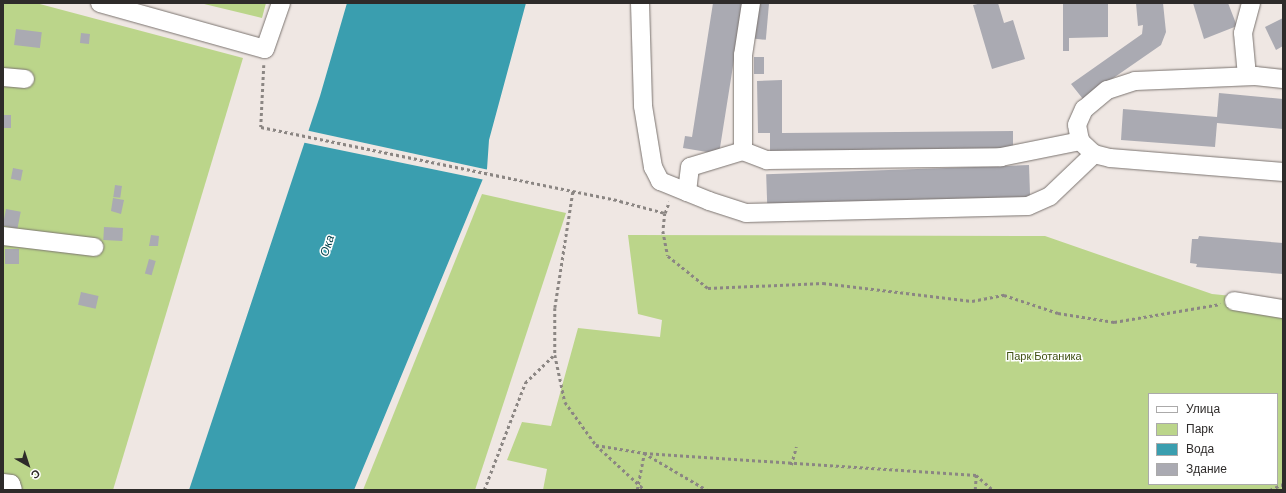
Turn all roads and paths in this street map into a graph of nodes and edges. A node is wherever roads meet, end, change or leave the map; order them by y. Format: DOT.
graph roads {
  1 [pos="100,3"];
  2 [pos="281,3"];
  3 [pos="640,3"];
  4 [pos="751,3"];
  5 [pos="1251,3"];
  6 [pos="144,9"];
  7 [pos="265,49"];
  8 [pos="1247,76"];
  9 [pos="3,77"];
  10 [pos="25,79"];
  11 [pos="1283,79"];
  12 [pos="1080,141"];
  13 [pos="743,151"];
  14 [pos="1094,154"];
  15 [pos="1283,172"];
  16 [pos="573,192"];
  17 [pos="687,192"];
  18 [pos="3,236"];
  19 [pos="94,247"];
  20 [pos="1234,301"];
  21 [pos="1283,308"];
  22 [pos="555,355"];
  23 [pos="596,445"];
  24 [pos="796,447"];
  25 [pos="644,453"];
  26 [pos="791,465"];
  27 [pos="976,475"];
  28 [pos="3,483"];
  29 [pos="638,484"];
  30 [pos="1283,484"];
  31 [pos="13,490"];
  32 [pos="484,490"];
  33 [pos="637,490"];
  34 [pos="645,490"];
  35 [pos="707,490"];
  36 [pos="975,490"];
  37 [pos="992,490"];
  38 [pos="1270,490"];
  1 -- 6 [label="street"];
  2 -- 7 [label="street"];
  3 -- 17 [label="street"];
  4 -- 13 [label="street"];
  5 -- 8 [label="street"];
  6 -- 7 [label="street"];
  7 -- 16 [label="path"];
  8 -- 11 [label="street"];
  8 -- 12 [label="street"];
  9 -- 10 [label="street"];
  12 -- 13 [label="street"];
  12 -- 14 [label="street"];
  13 -- 17 [label="street"];
  14 -- 15 [label="street"];
  14 -- 17 [label="street"];
  16 -- 20 [label="path"];
  16 -- 22 [label="path"];
  18 -- 19 [label="street"];
  20 -- 21 [label="street"];
  22 -- 23 [label="path"];
  22 -- 32 [label="path"];
  23 -- 25 [label="path"];
  23 -- 29 [label="path"];
  24 -- 26 [label="path"];
  25 -- 26 [label="path"];
  25 -- 29 [label="path"];
  25 -- 35 [label="path"];
  26 -- 27 [label="path"];
  27 -- 36 [label="path"];
  27 -- 37 [label="path"];
  28 -- 31 [label="street"];
  29 -- 33 [label="path"];
  29 -- 34 [label="path"];
  30 -- 38 [label="path"];
}
